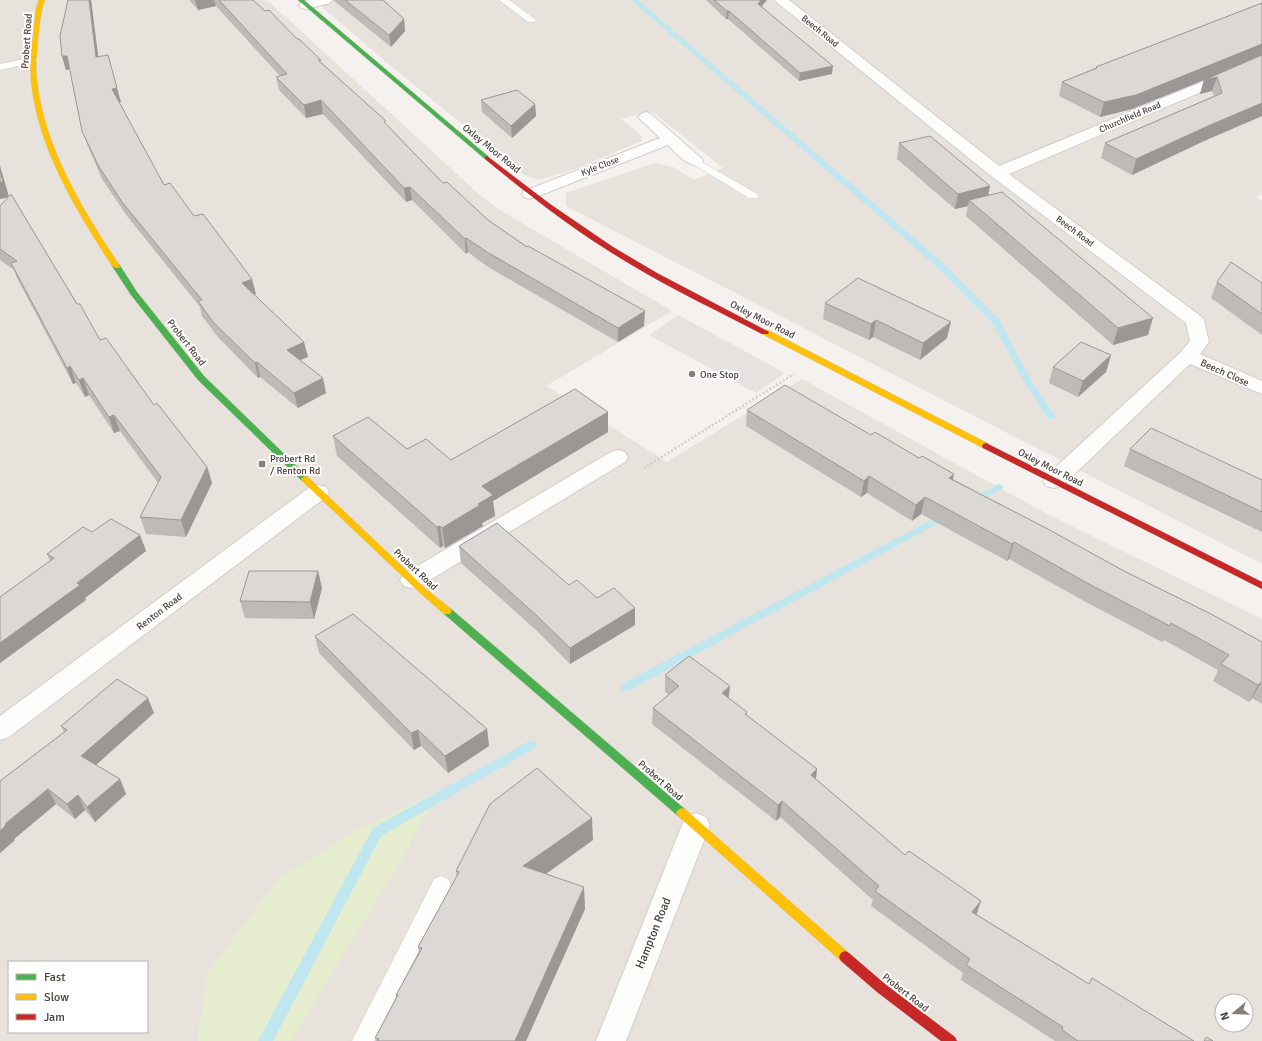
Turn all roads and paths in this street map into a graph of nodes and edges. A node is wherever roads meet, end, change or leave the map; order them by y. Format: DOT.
graph roads {
  1 [pos="42,0"];
  2 [pos="326,0"];
  3 [pos="503,0"];
  4 [pos="781,0"];
  5 [pos="303,2"];
  6 [pos="532,20"];
  7 [pos="34,60"];
  8 [pos="1262,61"];
  9 [pos="0,67"];
  10 [pos="646,117"];
  11 [pos="670,139"];
  12 [pos="695,161"];
  13 [pos="997,173"];
  14 [pos="530,194"];
  15 [pos="753,196"];
  16 [pos="1188,356"];
  17 [pos="1262,388"];
  18 [pos="618,457"];
  19 [pos="1054,481"];
  20 [pos="318,492"];
  21 [pos="412,580"];
  22 [pos="1262,586"];
  23 [pos="0,730"];
  24 [pos="696,825"];
  25 [pos="441,885"];
  26 [pos="363,1041"];
  27 [pos="611,1041"];
  28 [pos="951,1041"];
  1 -- 7 [label="street, Probert Road"];
  2 -- 5 [label="street"];
  3 -- 6 [label="lane"];
  4 -- 13 [label="street, Beech Road"];
  5 -- 14 [label="street, Oxley Moor Road"];
  7 -- 9 [label="lane"];
  7 -- 20 [label="street, Probert Road"];
  8 -- 13 [label="street, Churchfield Road"];
  10 -- 11 [label="street"];
  11 -- 12 [label="street"];
  11 -- 14 [label="street, Kyle Close"];
  12 -- 15 [label="lane"];
  13 -- 16 [label="street, Beech Road"];
  14 -- 19 [label="street, Oxley Moor Road"];
  16 -- 17 [label="street, Beech Close"];
  16 -- 19 [label="street, Beech Road"];
  18 -- 21 [label="street"];
  19 -- 22 [label="street, Oxley Moor Road"];
  20 -- 21 [label="street, Probert Road"];
  20 -- 23 [label="street, Renton Road"];
  21 -- 24 [label="street, Probert Road"];
  24 -- 27 [label="street, Hampton Road"];
  24 -- 28 [label="street, Probert Road"];
  25 -- 26 [label="lane"];
}
